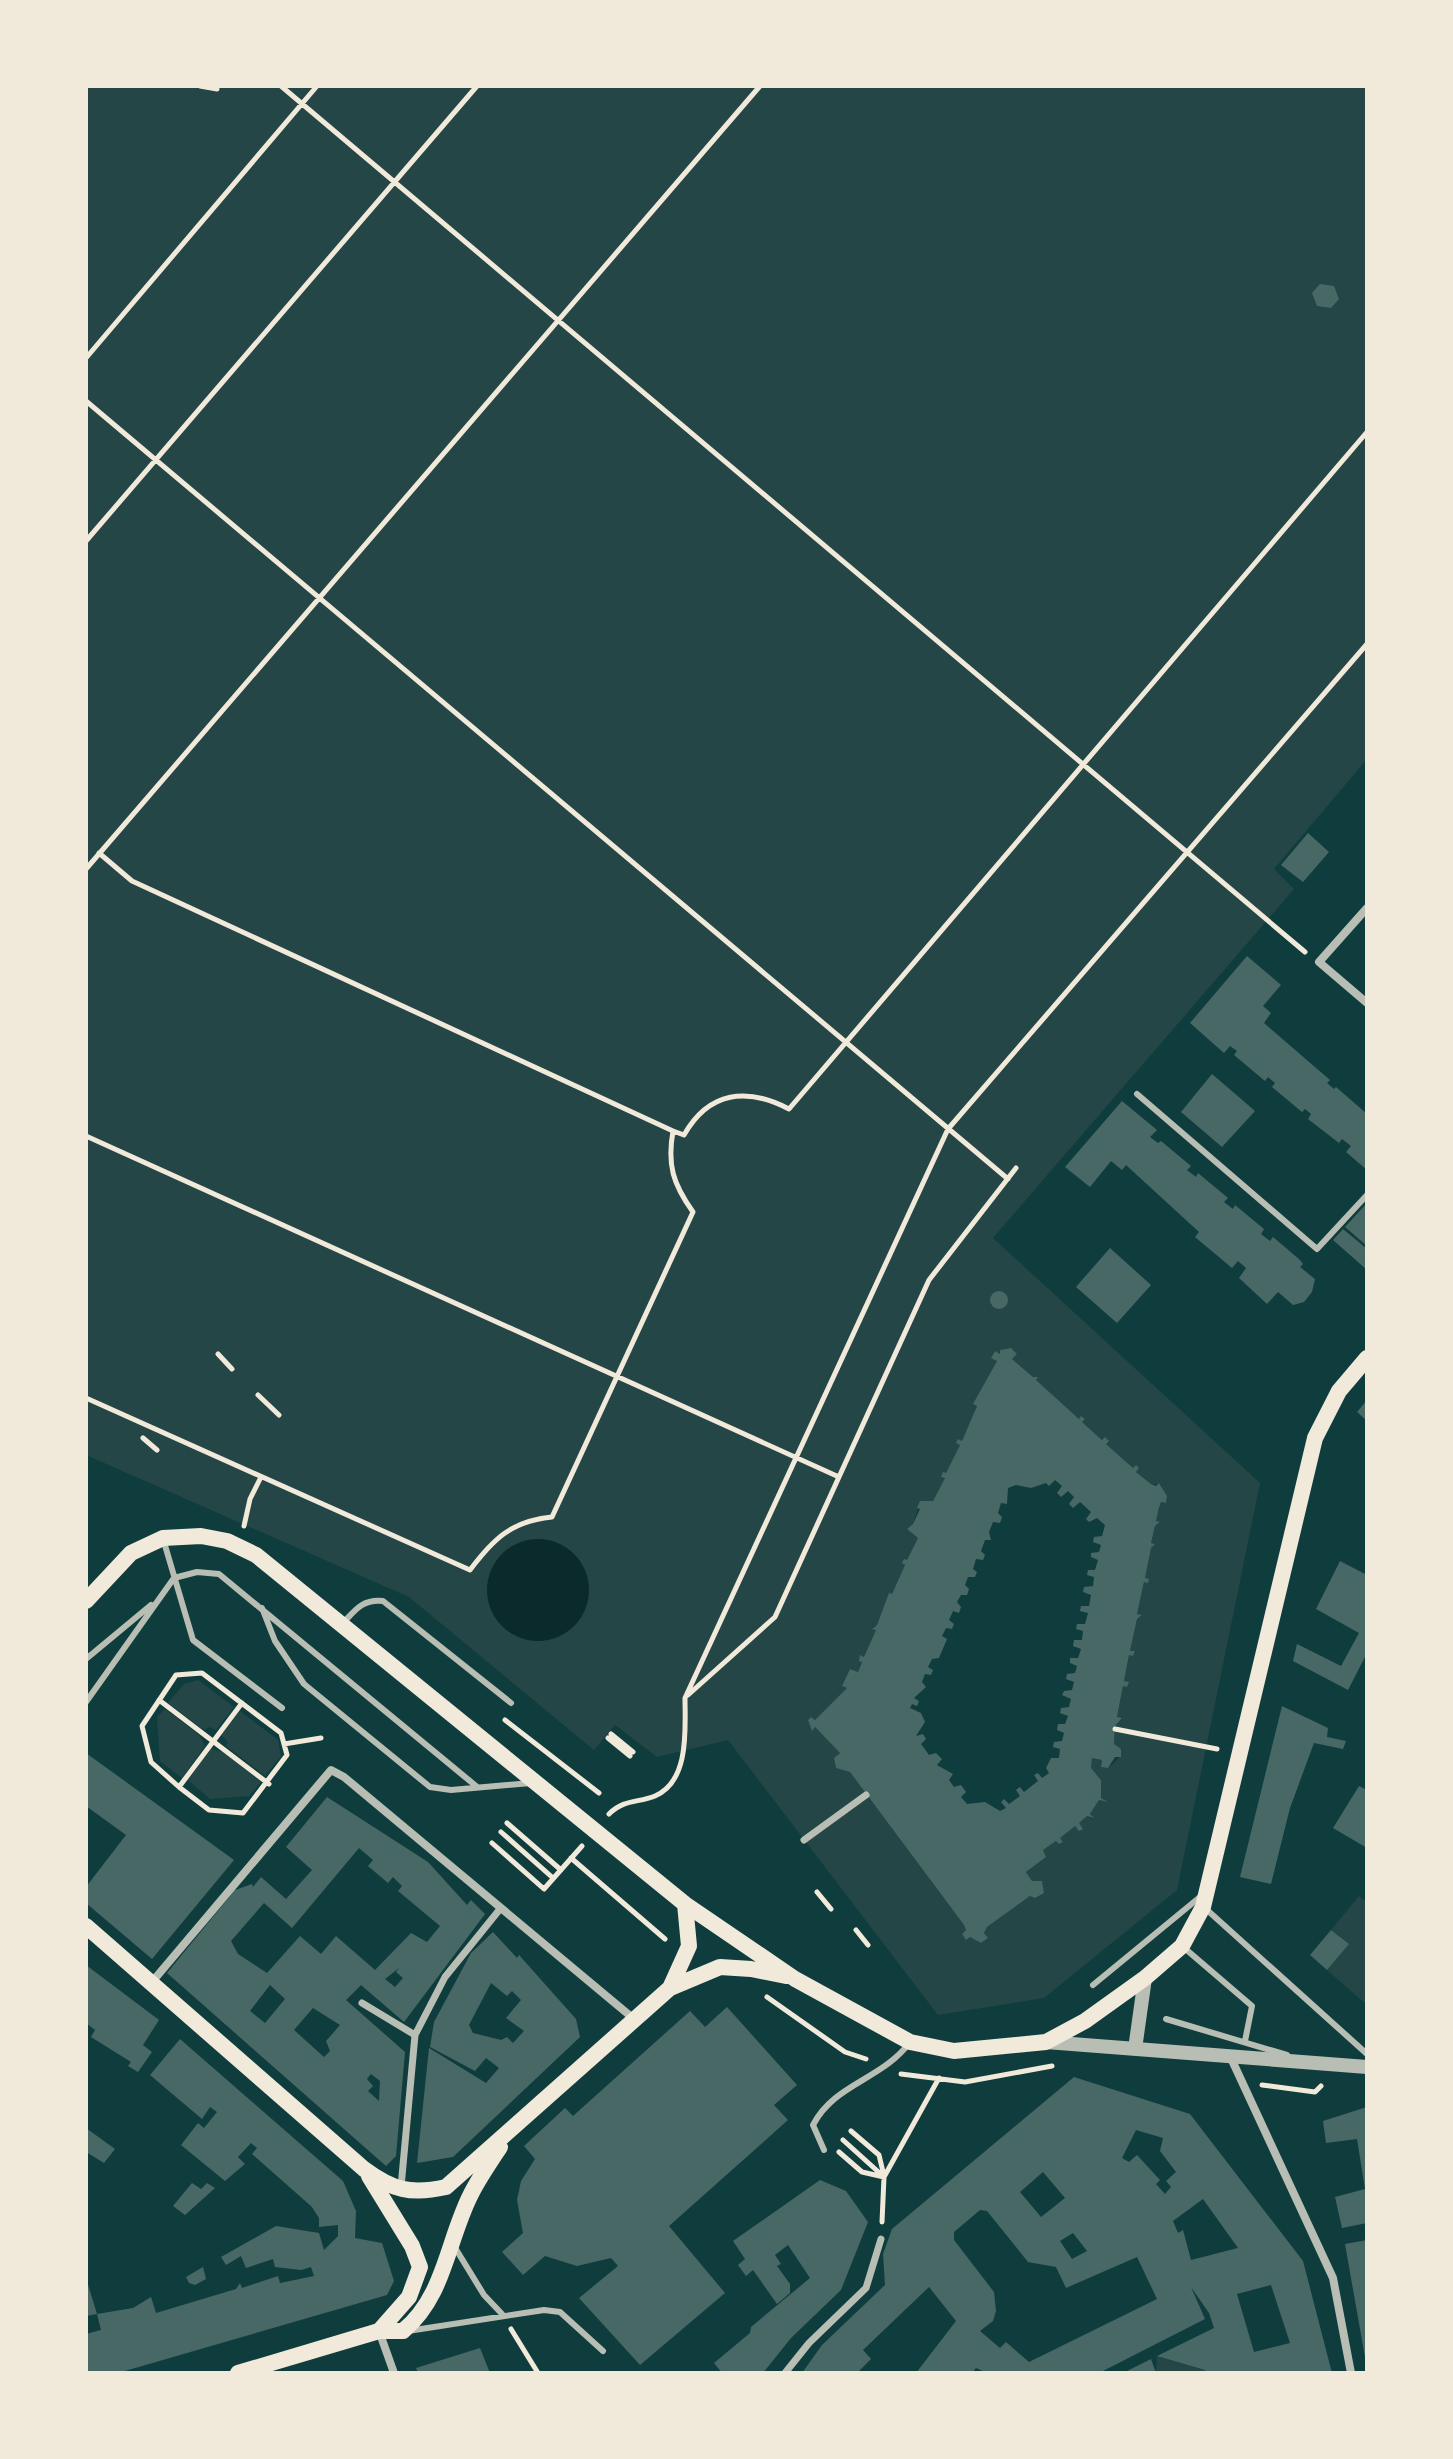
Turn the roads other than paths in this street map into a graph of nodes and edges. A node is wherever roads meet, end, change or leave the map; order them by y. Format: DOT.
graph roads {
  1 [pos="1367,908"];
  2 [pos="1367,1003"];
  3 [pos="1137,1094"];
  4 [pos="1367,1195"];
  5 [pos="1367,1358"];
  6 [pos="163,1538"];
  7 [pos="174,1578"];
  8 [pos="86,1601"];
  9 [pos="154,1602"];
  10 [pos="261,1606"];
  11 [pos="343,1624"];
  12 [pos="86,1659"];
  13 [pos="86,1702"];
  14 [pos="511,1703"];
  15 [pos="282,1708"];
  16 [pos="535,1783"];
  17 [pos="476,1786"];
  18 [pos="866,1795"];
  19 [pos="804,1840"];
  20 [pos="1208,1889"];
  21 [pos="685,1904"];
  22 [pos="1203,1907"];
  23 [pos="500,1909"];
  24 [pos="86,1926"];
  25 [pos="1182,1946"];
  26 [pos="1145,1978"];
  27 [pos="795,1979"];
  28 [pos="152,1982"];
  29 [pos="1093,1985"];
  30 [pos="670,1988"];
  31 [pos="362,2003"];
  32 [pos="634,2019"];
  33 [pos="1166,2019"];
  34 [pos="415,2035"];
  35 [pos="1245,2041"];
  36 [pos="910,2042"];
  37 [pos="1046,2042"];
  38 [pos="1135,2049"];
  39 [pos="1367,2054"];
  40 [pos="1230,2056"];
  41 [pos="1309,2063"];
  42 [pos="1367,2067"];
  43 [pos="824,2150"];
  44 [pos="492,2153"];
  45 [pos="364,2169"];
  46 [pos="401,2192"];
  47 [pos="881,2239"];
  48 [pos="452,2244"];
  49 [pos="502,2314"];
  50 [pos="379,2331"];
  51 [pos="403,2331"];
  52 [pos="603,2351"];
  53 [pos="238,2373"];
  54 [pos="394,2373"];
  55 [pos="785,2373"];
  56 [pos="1351,2373"];
  1 -- 2 [label="street"];
  3 -- 4 [label="lane"];
  5 -- 20 [label="main road"];
  6 -- 7 [label="lane"];
  6 -- 8 [label="main road"];
  6 -- 11 [label="main road"];
  7 -- 9 [label="lane"];
  7 -- 10 [label="lane"];
  7 -- 15 [label="lane"];
  9 -- 12 [label="lane"];
  9 -- 13 [label="lane"];
  10 -- 17 [label="lane"];
  10 -- 17 [label="lane"];
  11 -- 14 [label="lane"];
  11 -- 16 [label="main road"];
  16 -- 17 [label="lane"];
  16 -- 21 [label="main road"];
  18 -- 19 [label="street"];
  20 -- 22 [label="main road"];
  20 -- 29 [label="lane"];
  21 -- 27 [label="main road"];
  21 -- 30 [label="main road"];
  22 -- 25 [label="main road"];
  22 -- 39 [label="lane"];
  23 -- 28 [label="street"];
  23 -- 32 [label="street"];
  23 -- 34 [label="street"];
  24 -- 28 [label="main road"];
  25 -- 26 [label="main road"];
  25 -- 35 [label="lane"];
  26 -- 37 [label="main road"];
  26 -- 38 [label="street"];
  27 -- 30 [label="main road"];
  27 -- 36 [label="main road"];
  28 -- 45 [label="main road"];
  30 -- 32 [label="main road"];
  31 -- 34 [label="street"];
  32 -- 44 [label="main road"];
  33 -- 35 [label="lane"];
  34 -- 46 [label="street"];
  35 -- 41 [label="lane"];
  36 -- 37 [label="main road"];
  36 -- 43 [label="lane"];
  37 -- 38 [label="street"];
  38 -- 40 [label="street"];
  40 -- 41 [label="street"];
  40 -- 56 [label="street"];
  41 -- 42 [label="street"];
  44 -- 46 [label="main road"];
  44 -- 48 [label="main road"];
  45 -- 46 [label="main road"];
  45 -- 50 [label="main road"];
  47 -- 55 [label="street"];
  48 -- 49 [label="lane"];
  48 -- 51 [label="main road"];
  49 -- 51 [label="lane"];
  49 -- 52 [label="lane"];
  50 -- 51 [label="main road"];
  50 -- 53 [label="main road"];
  50 -- 54 [label="street"];
}
